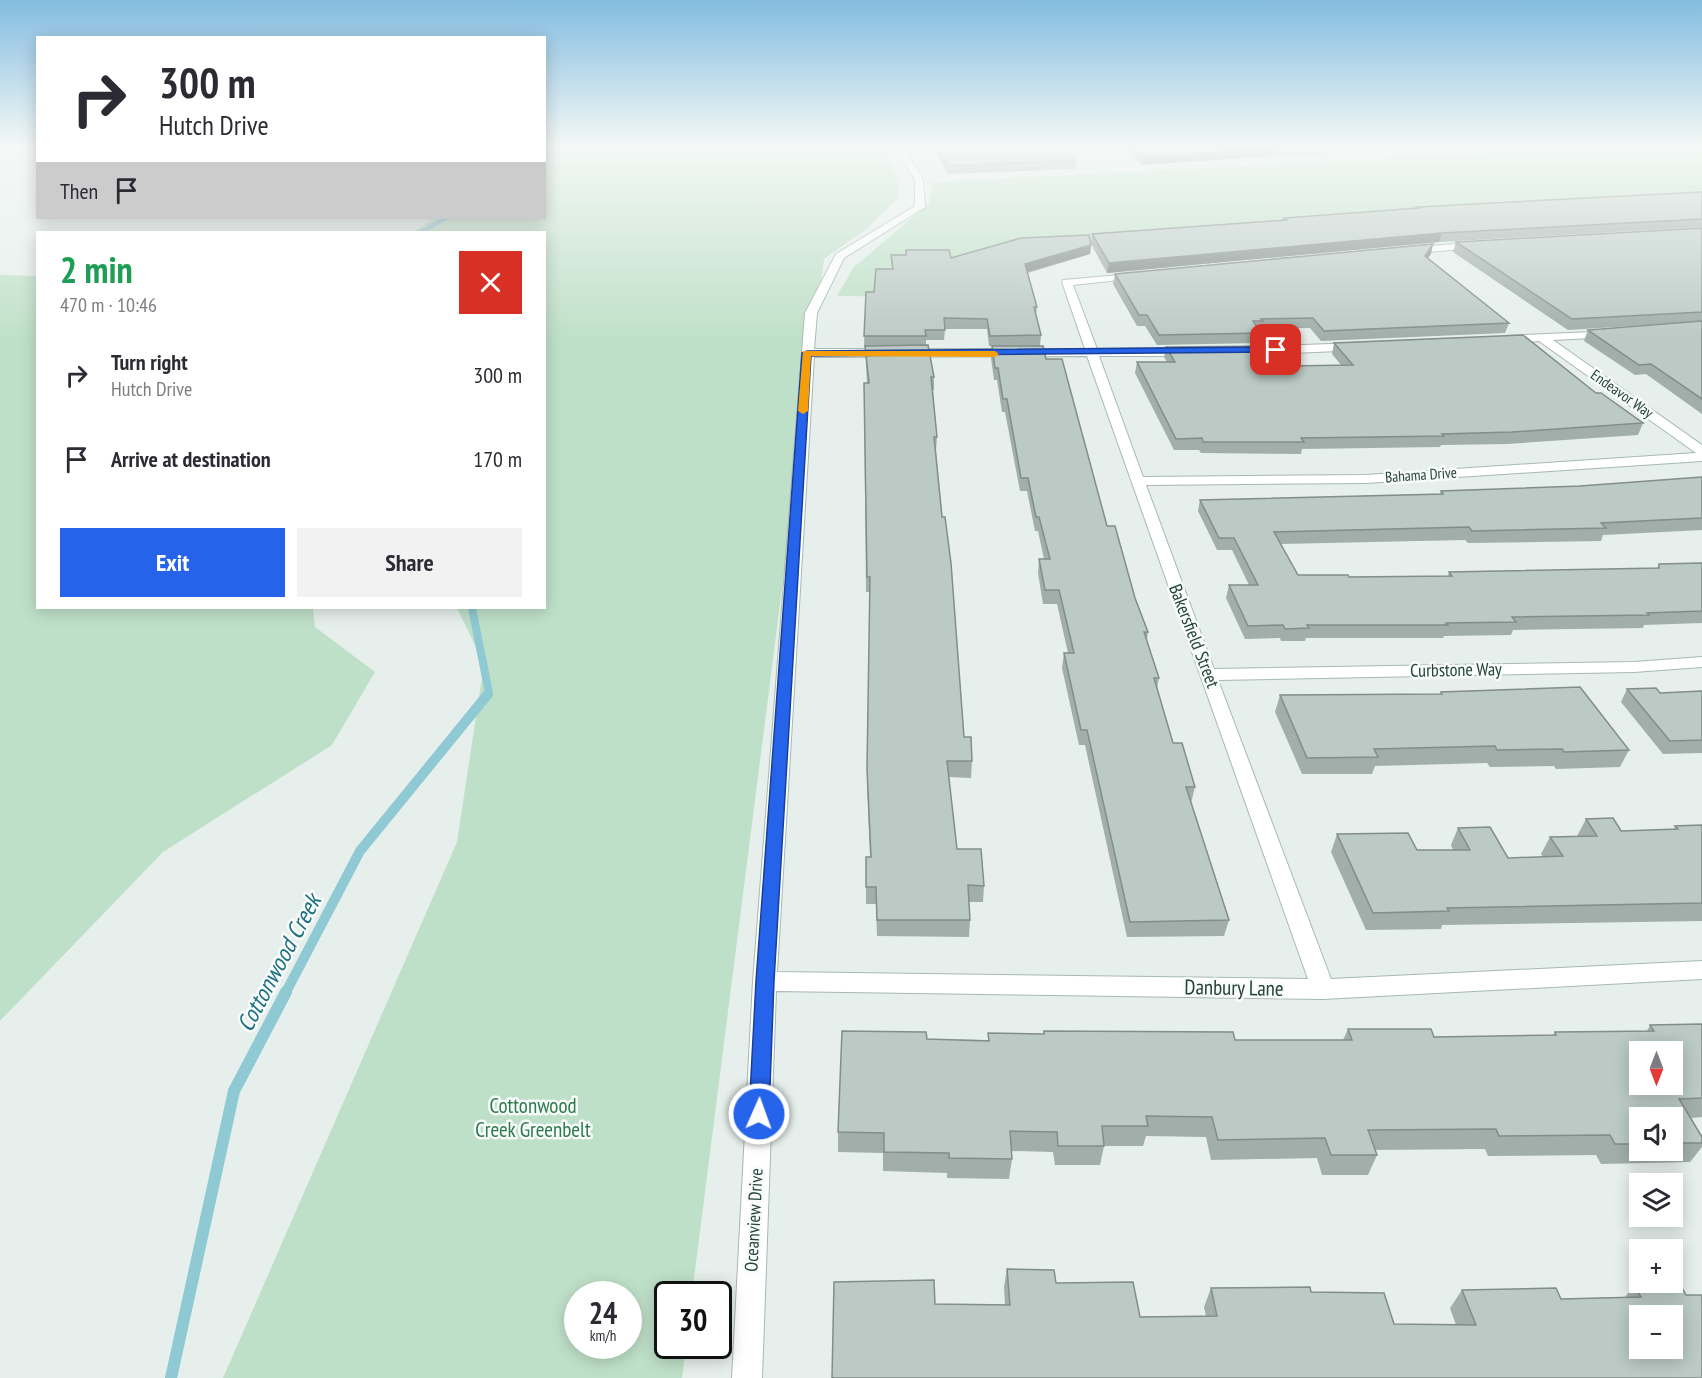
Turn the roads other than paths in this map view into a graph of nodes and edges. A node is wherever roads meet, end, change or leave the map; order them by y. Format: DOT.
graph roads {
  1 [pos="913,211"];
  2 [pos="1493,244"];
  3 [pos="1399,252"];
  4 [pos="1150,274"];
  5 [pos="1622,332"];
  6 [pos="1542,338"];
  7 [pos="1495,340"];
  8 [pos="1366,347"];
  9 [pos="1231,351"];
  10 [pos="1208,352"];
  11 [pos="807,353"];
  12 [pos="1092,353"];
  13 [pos="1702,451"];
  14 [pos="1702,457"];
  15 [pos="1140,481"];
  16 [pos="1702,662"];
  17 [pos="1209,675"];
  18 [pos="1702,970"];
  19 [pos="765,981"];
  20 [pos="1323,989"];
  21 [pos="747,1378"];
  1 -- 11 [label="street, Oceanview Drive"];
  2 -- 3 [label="street"];
  4 -- 12 [label="street, Bakersfield Street"];
  5 -- 6 [label="street"];
  6 -- 7 [label="street"];
  6 -- 13 [label="street, Endeavor Way"];
  8 -- 9 [label="street"];
  10 -- 12 [label="street"];
  11 -- 12 [label="street"];
  11 -- 19 [label="street, Oceanview Drive"];
  12 -- 15 [label="street, Bakersfield Street"];
  14 -- 15 [label="street, Bahama Drive"];
  15 -- 17 [label="street, Bakersfield Street"];
  16 -- 17 [label="street, Curbstone Way"];
  17 -- 20 [label="street, Bakersfield Street"];
  18 -- 20 [label="street, Danbury Lane"];
  19 -- 20 [label="street, Danbury Lane"];
  19 -- 21 [label="street, Oceanview Drive"];
}
